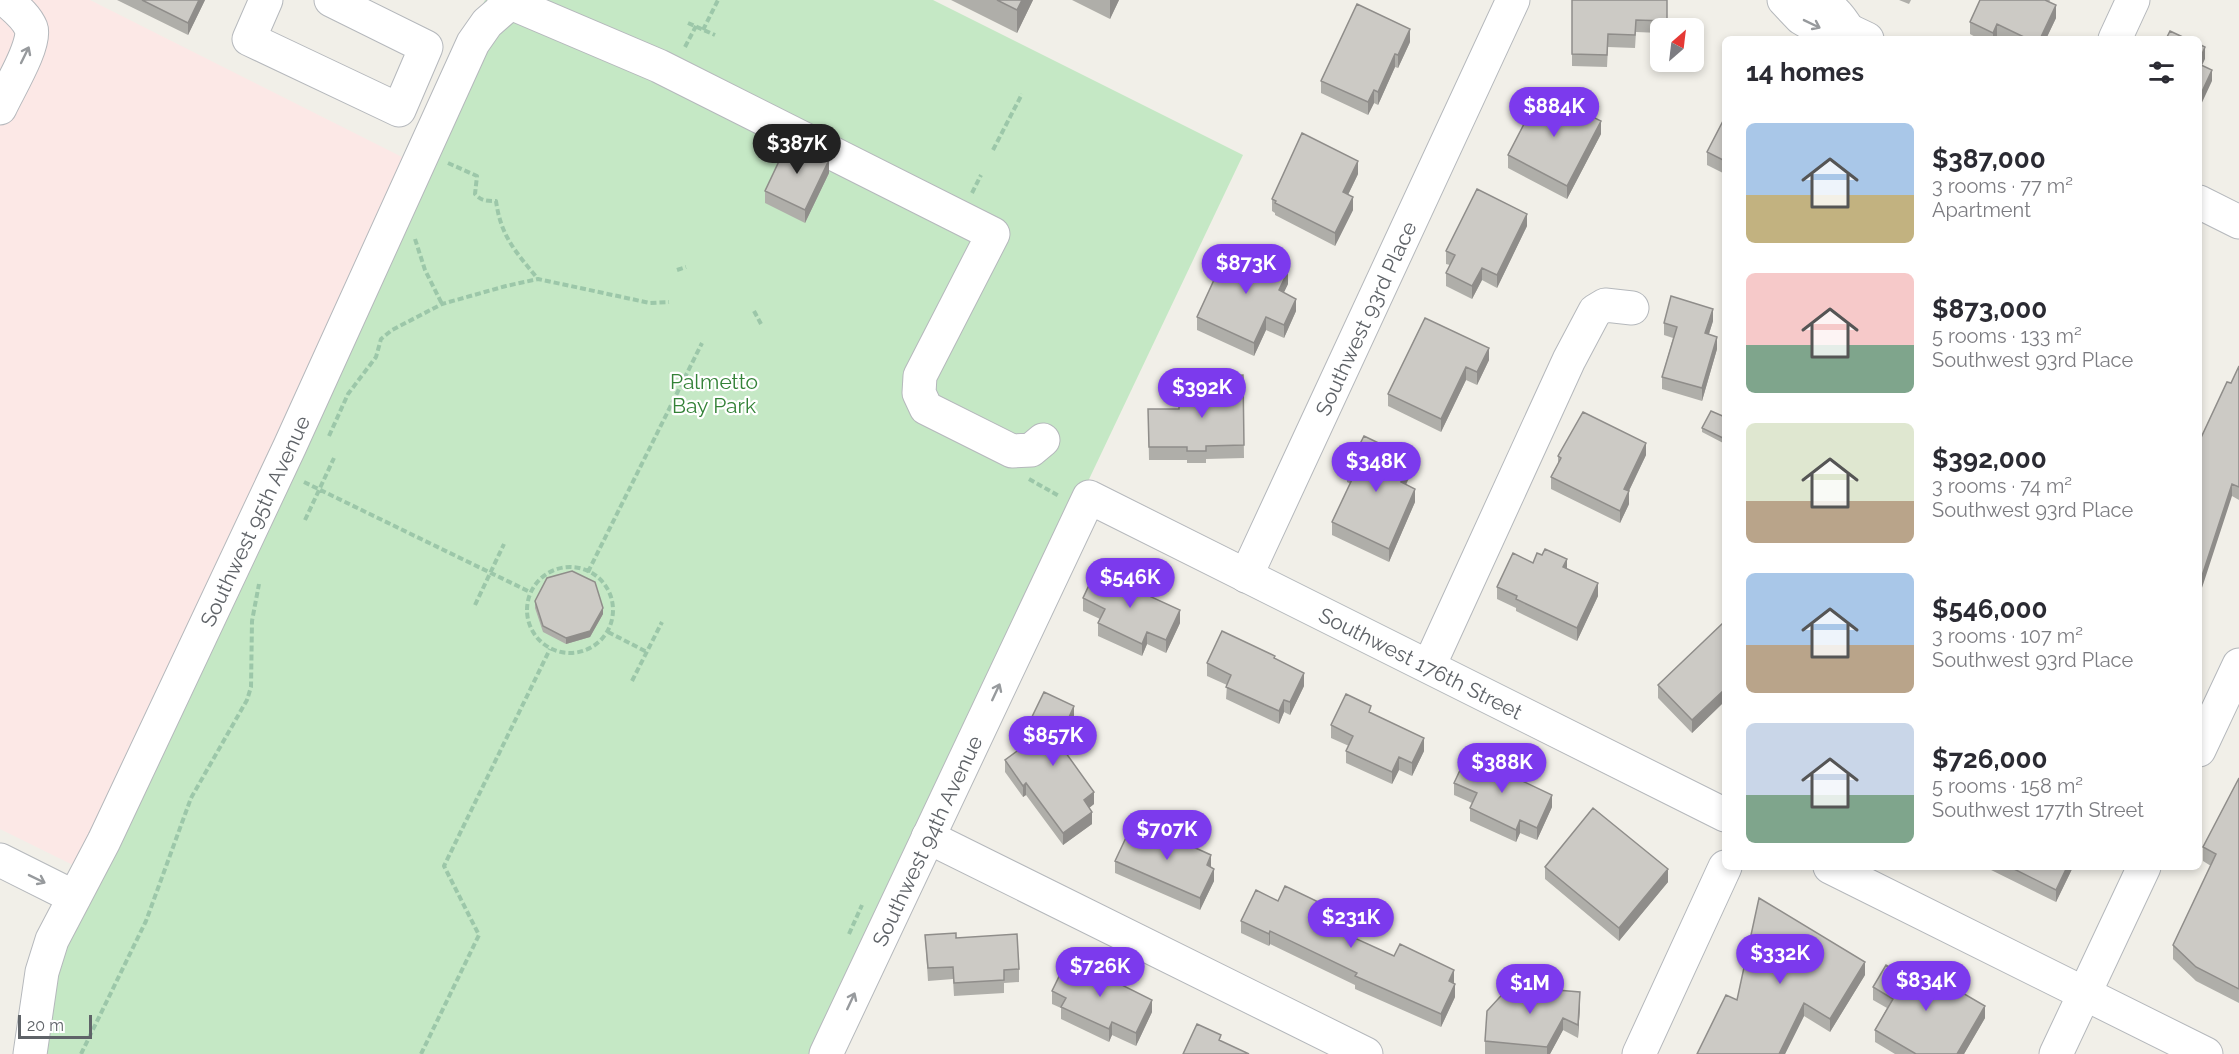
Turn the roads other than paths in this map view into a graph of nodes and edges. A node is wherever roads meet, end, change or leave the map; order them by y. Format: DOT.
graph roads {
  1 [pos="6,0"];
  2 [pos="266,0"];
  3 [pos="331,0"];
  4 [pos="1513,0"];
  5 [pos="1784,0"];
  6 [pos="1815,0"];
  7 [pos="2133,0"];
  8 [pos="507,1"];
  9 [pos="1857,34"];
  10 [pos="2116,36"];
  11 [pos="0,108"];
  12 [pos="2202,204"];
  13 [pos="2239,222"];
  14 [pos="1632,308"];
  15 [pos="1043,440"];
  16 [pos="1246,576"];
  17 [pos="2239,665"];
  18 [pos="1429,666"];
  19 [pos="2202,744"];
  20 [pos="1722,813"];
  21 [pos="928,837"];
  22 [pos="0,860"];
  23 [pos="1724,870"];
  24 [pos="1836,870"];
  25 [pos="2143,870"];
  26 [pos="74,897"];
  27 [pos="2084,993"];
  28 [pos="30,1054"];
  29 [pos="826,1054"];
  30 [pos="1366,1054"];
  31 [pos="1639,1054"];
  32 [pos="2056,1054"];
  33 [pos="2206,1054"];
  11 -- 1 [label="street, one-way"];
  2 -- 3 [label="street"];
  4 -- 16 [label="street, Southwest 93rd Place"];
  5 -- 9 [label="street, one-way"];
  6 -- 9 [label="street"];
  7 -- 10 [label="street"];
  8 -- 15 [label="street"];
  8 -- 26 [label="street, Southwest 95th Avenue"];
  12 -- 13 [label="street"];
  14 -- 18 [label="street"];
  16 -- 18 [label="street, Southwest 176th Street"];
  21 -- 16 [label="street, Southwest 94th Avenue, one-way"];
  17 -- 19 [label="street"];
  18 -- 20 [label="street, Southwest 176th Street"];
  29 -- 21 [label="street, Southwest 94th Avenue, one-way"];
  21 -- 30 [label="street"];
  22 -- 26 [label="street, one-way"];
  23 -- 31 [label="street"];
  24 -- 27 [label="street"];
  25 -- 27 [label="street"];
  26 -- 28 [label="street, Southwest 95th Avenue"];
  27 -- 32 [label="street"];
  27 -- 33 [label="street"];
}
